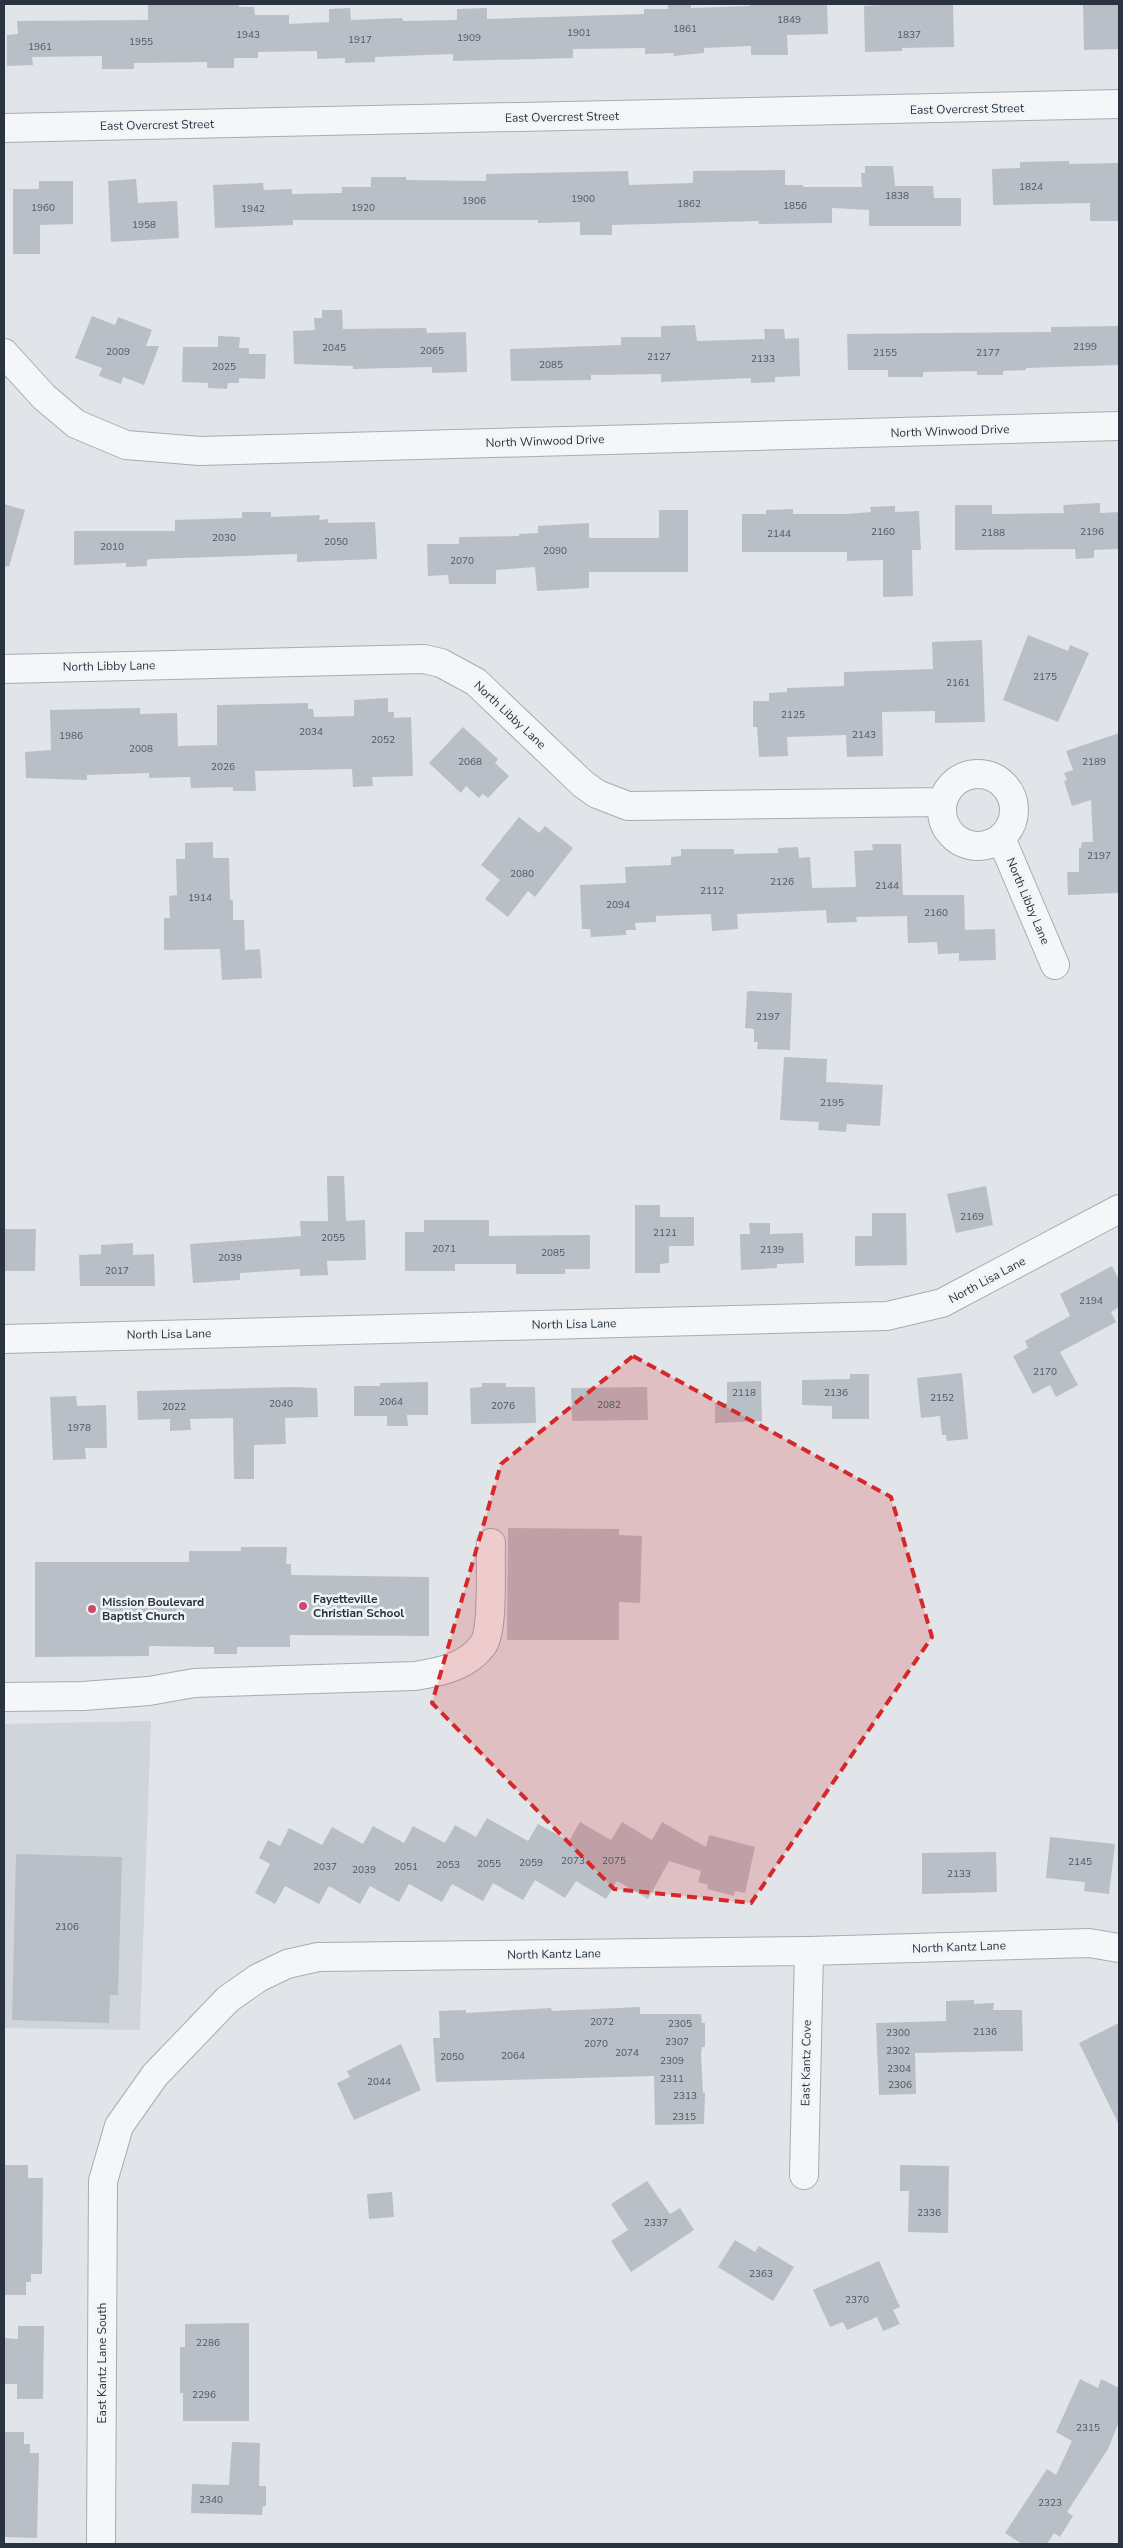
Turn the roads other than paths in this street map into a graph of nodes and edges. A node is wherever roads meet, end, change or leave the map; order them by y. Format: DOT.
graph roads {
  1 [pos="1119,104"];
  2 [pos="4,128"];
  3 [pos="4,353"];
  4 [pos="1119,426"];
  5 [pos="4,669"];
  6 [pos="942,802"];
  7 [pos="1002,838"];
  8 [pos="1055,964"];
  9 [pos="1119,1209"];
  10 [pos="4,1338"];
  11 [pos="491,1543"];
  12 [pos="4,1697"];
  13 [pos="1117,1947"];
  14 [pos="809,1951"];
  15 [pos="804,2176"];
  16 [pos="103,2181"];
  17 [pos="101,2544"];
  1 -- 2 [label="street, East Overcrest Street"];
  3 -- 4 [label="street, North Winwood Drive"];
  5 -- 6 [label="street, North Libby Lane"];
  6 -- 7 [label="street"];
  6 -- 7 [label="street"];
  7 -- 8 [label="street, North Libby Lane"];
  9 -- 10 [label="street, North Lisa Lane"];
  11 -- 12 [label="street"];
  13 -- 14 [label="street, North Kantz Lane"];
  14 -- 15 [label="street, East Kantz Cove"];
  14 -- 16 [label="street, North Kantz Lane"];
  16 -- 17 [label="street, East Kantz Lane South"];
}
